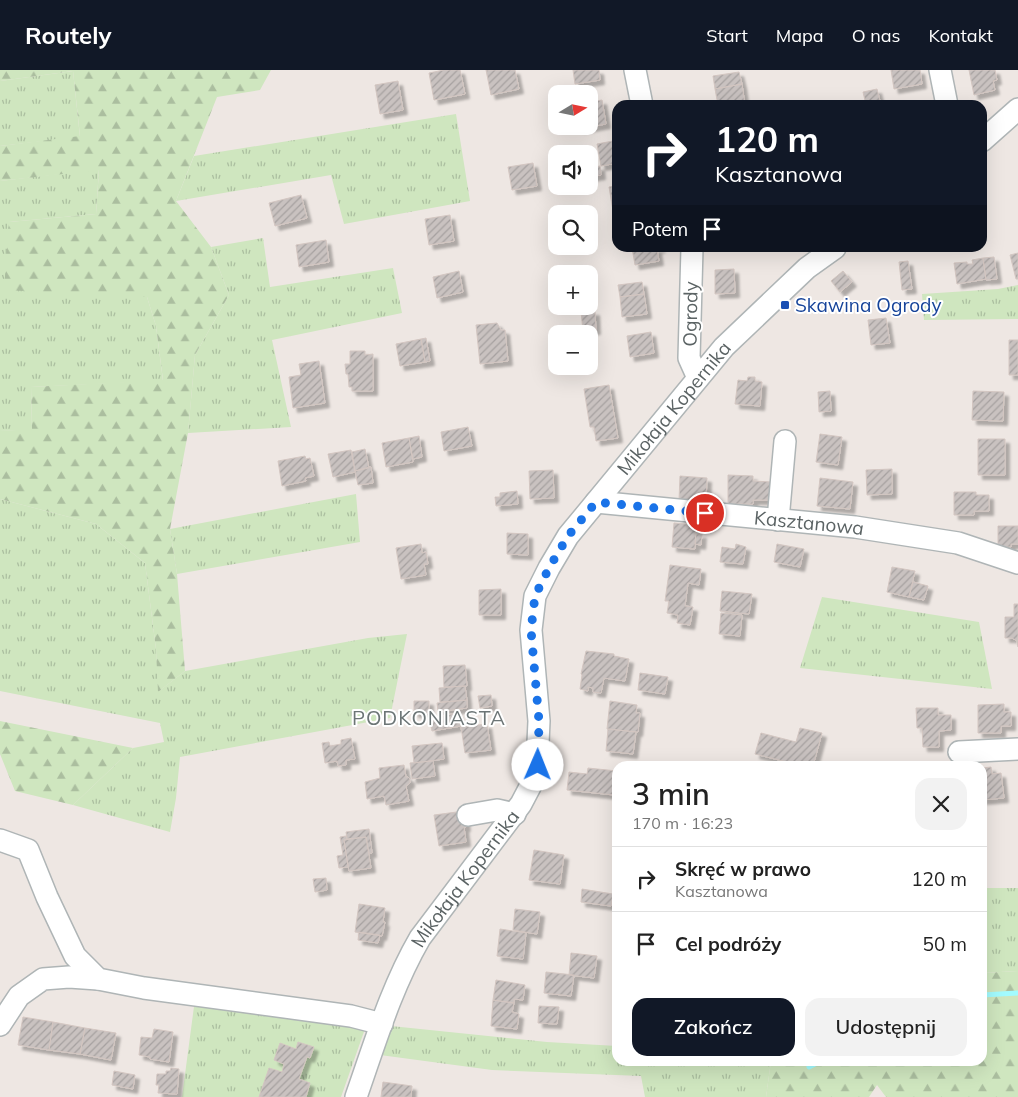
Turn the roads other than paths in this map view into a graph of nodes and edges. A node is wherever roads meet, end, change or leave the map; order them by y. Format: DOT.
graph roads {
  1 [pos="635,70"];
  2 [pos="940,70"];
  3 [pos="641,100"];
  4 [pos="946,100"];
  5 [pos="1018,109"];
  6 [pos="987,137"];
  7 [pos="692,252"];
  8 [pos="829,252"];
  9 [pos="698,378"];
  10 [pos="785,441"];
  11 [pos="596,502"];
  12 [pos="778,520"];
  13 [pos="1018,563"];
  14 [pos="1018,749"];
  15 [pos="959,752"];
  16 [pos="514,814"];
  17 [pos="468,815"];
  18 [pos="0,840"];
  19 [pos="98,979"];
  20 [pos="382,1024"];
  21 [pos="0,1025"];
  22 [pos="356,1097"];
  1 -- 3 [label="street"];
  2 -- 4 [label="street"];
  5 -- 6 [label="street"];
  7 -- 9 [label="street, Ogrody"];
  8 -- 9 [label="street, Mikołaja Kopernika"];
  9 -- 11 [label="street, Mikołaja Kopernika"];
  10 -- 12 [label="street"];
  11 -- 12 [label="street, Kasztanowa"];
  11 -- 16 [label="street, Mikołaja Kopernika"];
  12 -- 13 [label="street, Kasztanowa"];
  14 -- 15 [label="street"];
  16 -- 17 [label="street"];
  16 -- 20 [label="street, Mikołaja Kopernika"];
  18 -- 19 [label="street"];
  19 -- 20 [label="street"];
  19 -- 21 [label="street"];
  20 -- 22 [label="street, Mikołaja Kopernika"];
}
